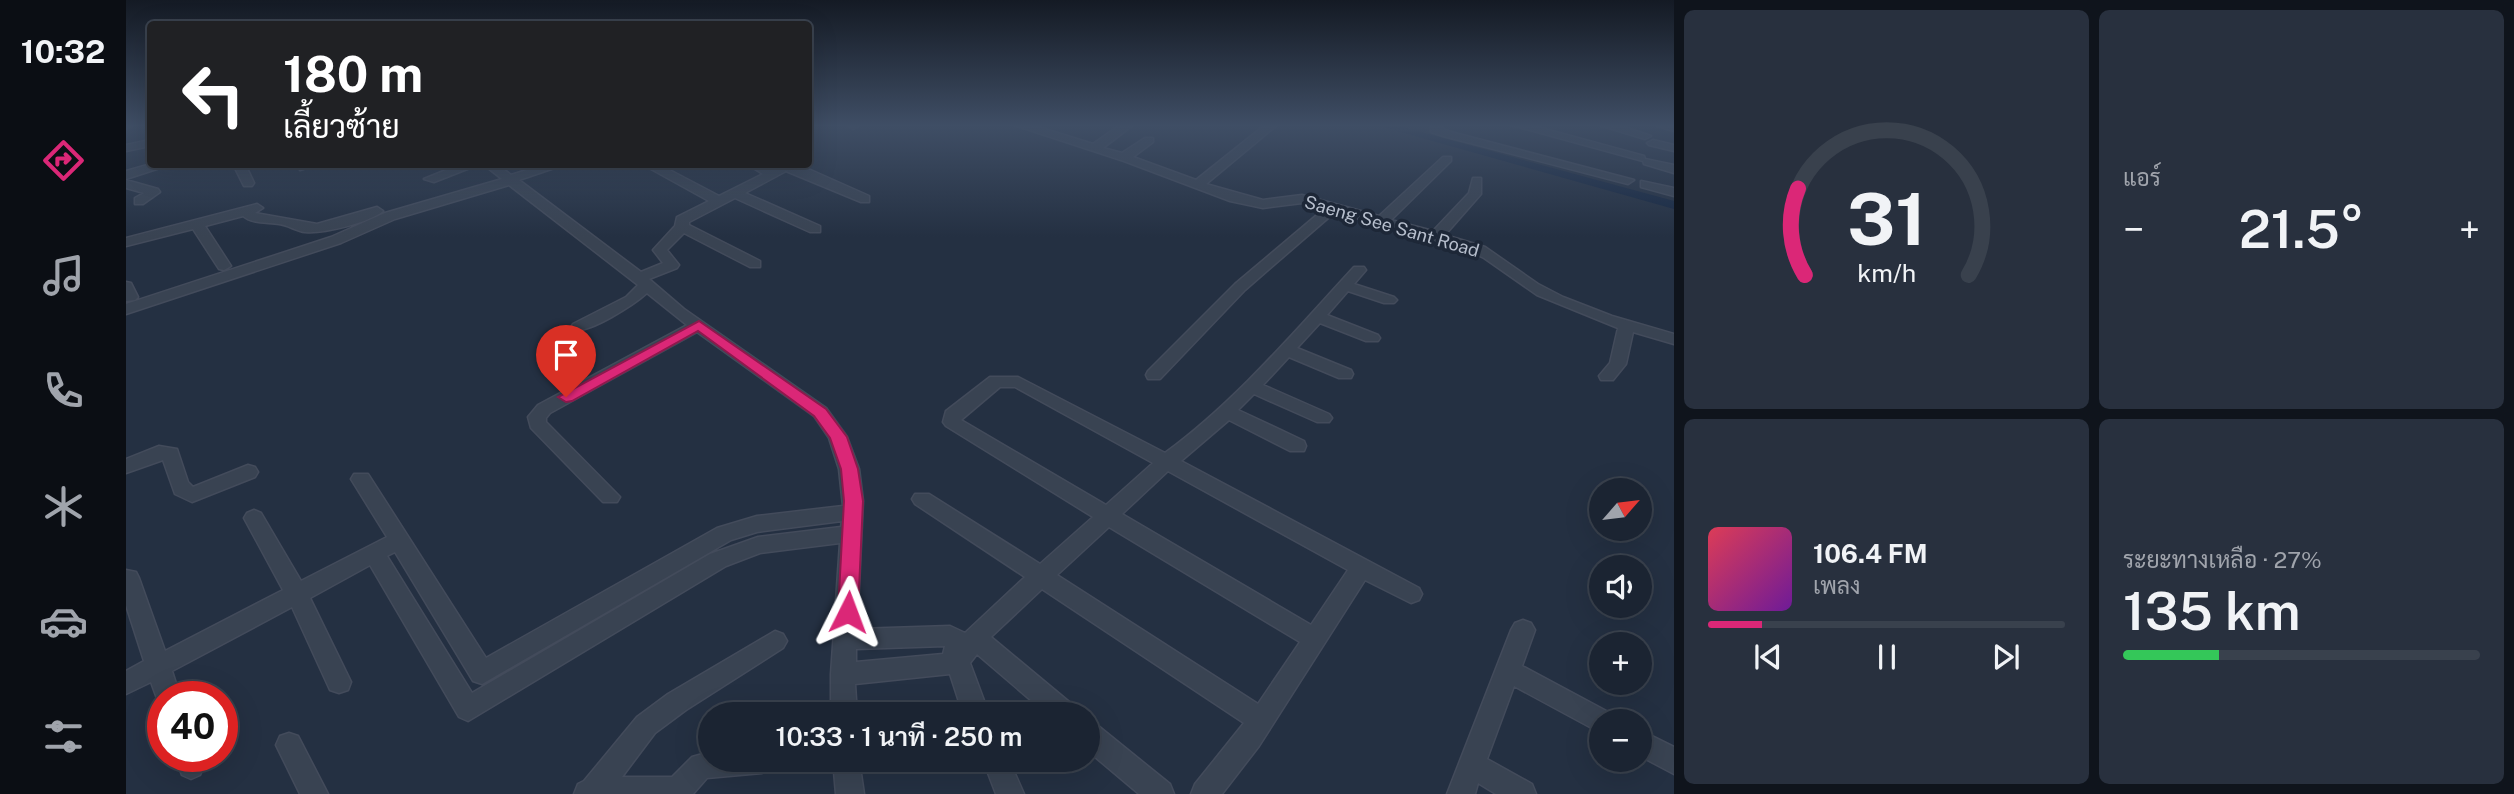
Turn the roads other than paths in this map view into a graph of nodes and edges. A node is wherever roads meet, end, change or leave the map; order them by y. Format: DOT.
graph roads {
  1 [pos="1134,162"];
  2 [pos="1226,162"];
  3 [pos="1444,162"];
  4 [pos="1557,162"];
  5 [pos="1651,162"];
  6 [pos="151,168"];
  7 [pos="241,168"];
  8 [pos="461,168"];
  9 [pos="538,168"];
  10 [pos="656,168"];
  11 [pos="761,168"];
  12 [pos="785,168"];
  13 [pos="794,168"];
  14 [pos="1674,169"];
  15 [pos="503,174"];
  16 [pos="773,174"];
  17 [pos="126,175"];
  18 [pos="430,178"];
  19 [pos="1628,180"];
  20 [pos="1478,181"];
  21 [pos="248,183"];
  22 [pos="126,184"];
  23 [pos="1645,184"];
  24 [pos="1197,185"];
  25 [pos="1674,192"];
  26 [pos="735,193"];
  27 [pos="865,199"];
  28 [pos="139,201"];
  29 [pos="718,201"];
  30 [pos="1334,206"];
  31 [pos="1382,221"];
  32 [pos="196,222"];
  33 [pos="682,227"];
  34 [pos="816,229"];
  35 [pos="1436,236"];
  36 [pos="126,242"];
  37 [pos="755,264"];
  38 [pos="224,266"];
  39 [pos="643,282"];
  40 [pos="127,298"];
  41 [pos="1389,300"];
  42 [pos="1318,317"];
  43 [pos="1627,324"];
  44 [pos="699,325"];
  45 [pos="579,327"];
  46 [pos="1372,338"];
  47 [pos="1674,339"];
  48 [pos="1287,350"];
  49 [pos="1345,374"];
  50 [pos="1154,375"];
  51 [pos="1607,376"];
  52 [pos="1252,387"];
  53 [pos="1227,412"];
  54 [pos="1323,418"];
  55 [pos="1297,446"];
  56 [pos="1169,461"];
  57 [pos="126,466"];
  58 [pos="247,472"];
  59 [pos="360,479"];
  60 [pos="610,497"];
  61 [pos="922,499"];
  62 [pos="1107,516"];
  63 [pos="254,518"];
  64 [pos="853,523"];
  65 [pos="400,540"];
  66 [pos="374,553"];
  67 [pos="1362,568"];
  68 [pos="1041,576"];
  69 [pos="128,578"];
  70 [pos="1411,594"];
  71 [pos="297,595"];
  72 [pos="633,598"];
  73 [pos="1523,630"];
  74 [pos="846,639"];
  75 [pos="1315,639"];
  76 [pos="775,641"];
  77 [pos="962,646"];
  78 [pos="159,667"];
  79 [pos="1507,670"];
  80 [pos="482,673"];
  81 [pos="843,674"];
  82 [pos="164,681"];
  83 [pos="340,682"];
  84 [pos="126,683"];
  85 [pos="844,702"];
  86 [pos="974,702"];
  87 [pos="1047,702"];
  88 [pos="468,709"];
  89 [pos="1589,714"];
  90 [pos="1261,720"];
  91 [pos="1100,744"];
  92 [pos="289,745"];
  93 [pos="1652,749"];
  94 [pos="1674,761"];
  95 [pos="1472,765"];
  96 [pos="698,770"];
  97 [pos="847,772"];
  98 [pos="1001,772"];
  99 [pos="680,792"];
  100 [pos="591,793"];
  101 [pos="314,794"];
  102 [pos="850,794"];
  103 [pos="1010,794"];
  104 [pos="1160,794"];
  105 [pos="1205,794"];
  106 [pos="1461,794"];
  107 [pos="1522,794"];
  1 -- 24 [label="street, Saeng See Sant Road"];
  2 -- 24 [label="street"];
  3 -- 31 [label="street"];
  4 -- 19 [label="street"];
  5 -- 14 [label="street"];
  6 -- 17 [label="street"];
  7 -- 21 [label="street"];
  8 -- 18 [label="street"];
  9 -- 15 [label="street"];
  10 -- 29 [label="street"];
  11 -- 16 [label="street"];
  12 -- 16 [label="street"];
  13 -- 27 [label="street"];
  15 -- 32 [label="street"];
  15 -- 39 [label="street"];
  15 -- 40 [label="street"];
  16 -- 26 [label="street"];
  20 -- 35 [label="street"];
  22 -- 28 [label="street"];
  23 -- 25 [label="street"];
  24 -- 30 [label="street, Saeng See Sant Road"];
  26 -- 29 [label="street"];
  26 -- 34 [label="street"];
  29 -- 33 [label="street"];
  30 -- 31 [label="street, Saeng See Sant Road"];
  30 -- 50 [label="street"];
  31 -- 35 [label="street, Saeng See Sant Road"];
  32 -- 36 [label="street"];
  32 -- 38 [label="street"];
  33 -- 37 [label="street"];
  33 -- 39 [label="street"];
  35 -- 43 [label="street, Saeng See Sant Road"];
  39 -- 44 [label="street"];
  39 -- 45 [label="street"];
  41 -- 42 [label="street"];
  42 -- 46 [label="street"];
  42 -- 48 [label="street"];
  43 -- 47 [label="street, Saeng See Sant Road"];
  43 -- 51 [label="street"];
  44 -- 60 [label="street"];
  44 -- 64 [label="street"];
  48 -- 49 [label="street"];
  48 -- 52 [label="street"];
  52 -- 53 [label="street"];
  52 -- 54 [label="street"];
  53 -- 55 [label="street"];
  53 -- 56 [label="street"];
  56 -- 62 [label="street"];
  56 -- 62 [label="street"];
  56 -- 67 [label="street"];
  57 -- 58 [label="street"];
  59 -- 65 [label="street"];
  61 -- 68 [label="street"];
  62 -- 68 [label="street"];
  62 -- 75 [label="street"];
  63 -- 71 [label="street"];
  64 -- 72 [label="street"];
  64 -- 74 [label="street"];
  65 -- 66 [label="street"];
  65 -- 80 [label="street"];
  66 -- 71 [label="street"];
  66 -- 88 [label="street"];
  67 -- 70 [label="street"];
  67 -- 75 [label="street"];
  68 -- 77 [label="street"];
  68 -- 90 [label="street"];
  69 -- 78 [label="street"];
  71 -- 78 [label="street"];
  71 -- 83 [label="street"];
  72 -- 80 [label="street"];
  72 -- 88 [label="street"];
  73 -- 79 [label="street"];
  74 -- 77 [label="street"];
  74 -- 81 [label="street"];
  75 -- 90 [label="street"];
  76 -- 100 [label="street"];
  77 -- 81 [label="street"];
  77 -- 86 [label="street"];
  77 -- 87 [label="street"];
  78 -- 82 [label="street"];
  78 -- 84 [label="street"];
  79 -- 89 [label="street"];
  79 -- 95 [label="street"];
  80 -- 88 [label="street"];
  81 -- 85 [label="street"];
  90 -- 105 [label="street"];
  91 -- 104 [label="street"];
  92 -- 101 [label="street"];
  93 -- 94 [label="street"];
  95 -- 106 [label="street"];
  95 -- 107 [label="street"];
  96 -- 99 [label="street"];
  97 -- 102 [label="street"];
  98 -- 103 [label="street"];
  99 -- 100 [label="street"];
}
